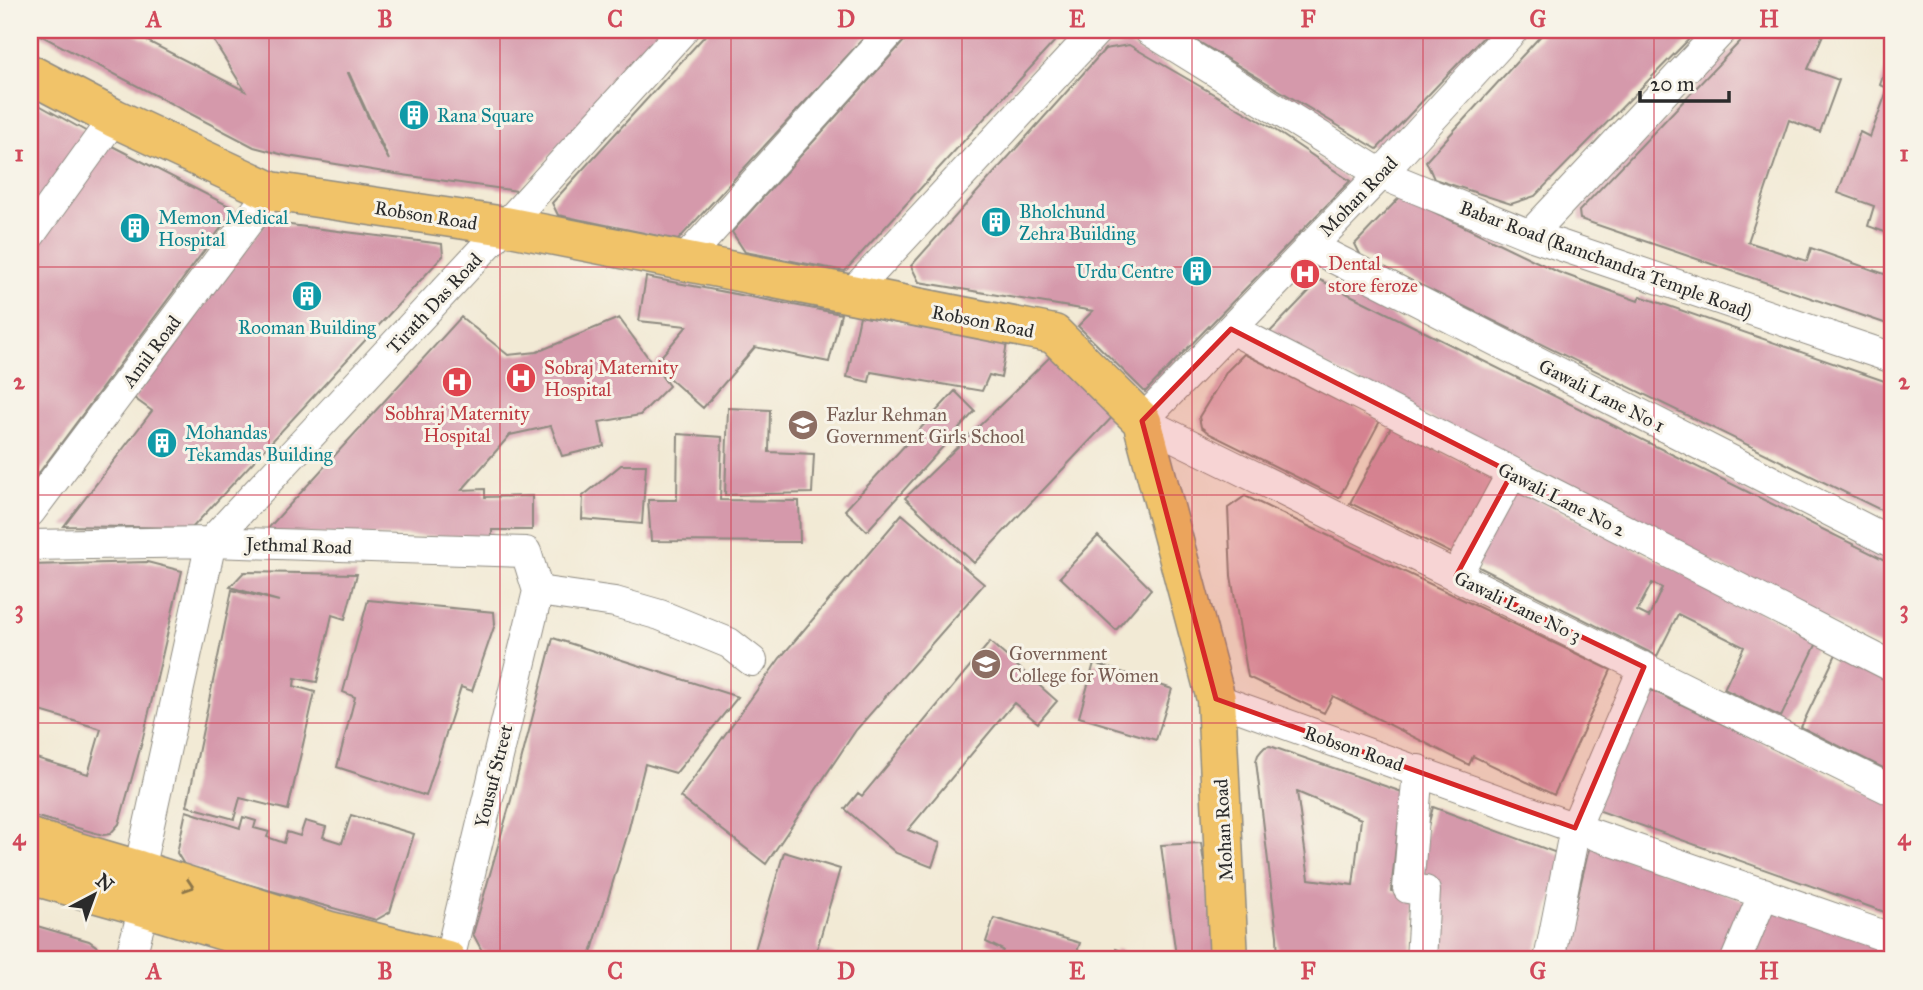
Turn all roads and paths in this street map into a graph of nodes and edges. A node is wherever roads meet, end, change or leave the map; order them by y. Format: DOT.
graph roads {
  1 [pos="683,30"];
  2 [pos="892,30"];
  3 [pos="1097,30"];
  4 [pos="1149,30"];
  5 [pos="1513,30"];
  6 [pos="1722,30"];
  7 [pos="30,74"];
  8 [pos="114,118"];
  9 [pos="1381,174"];
  10 [pos="271,191"];
  11 [pos="505,226"];
  12 [pos="30,234"];
  13 [pos="1530,235"];
  14 [pos="1310,246"];
  15 [pos="682,262"];
  16 [pos="850,295"];
  17 [pos="1231,329"];
  18 [pos="1893,358"];
  19 [pos="1142,421"];
  20 [pos="1512,473"];
  21 [pos="30,512"];
  22 [pos="211,542"];
  23 [pos="1893,543"];
  24 [pos="30,545"];
  25 [pos="1456,576"];
  26 [pos="538,591"];
  27 [pos="752,661"];
  28 [pos="1644,667"];
  29 [pos="1893,667"];
  30 [pos="1216,699"];
  31 [pos="1418,771"];
  32 [pos="1893,791"];
  33 [pos="1576,828"];
  34 [pos="30,838"];
  35 [pos="139,870"];
  36 [pos="30,875"];
  37 [pos="1763,893"];
  38 [pos="144,907"];
  39 [pos="1893,939"];
  40 [pos="130,960"];
  41 [pos="320,960"];
  42 [pos="448,960"];
  43 [pos="1229,960"];
  44 [pos="1421,960"];
  45 [pos="1549,960"];
  46 [pos="1736,960"];
  1 -- 11 [label="street, Tirath Das Road"];
  2 -- 15 [label="street"];
  3 -- 16 [label="street"];
  4 -- 9 [label="street, Babar Road (Ramchandra Temple Road)"];
  5 -- 9 [label="street, Mohan Road"];
  6 -- 13 [label="street"];
  7 -- 8 [label="main road, Robson Road"];
  8 -- 10 [label="main road, Robson Road"];
  8 -- 12 [label="street"];
  9 -- 13 [label="street, Babar Road (Ramchandra Temple Road)"];
  9 -- 14 [label="street, Mohan Road"];
  10 -- 11 [label="main road, Robson Road"];
  10 -- 21 [label="street, Amil Road"];
  11 -- 15 [label="main road, Robson Road"];
  11 -- 22 [label="street, Tirath Das Road"];
  13 -- 18 [label="street, Babar Road (Ramchandra Temple Road)"];
  14 -- 17 [label="street, Mohan Road"];
  14 -- 23 [label="street, Gawali Lane No 1"];
  15 -- 16 [label="main road, Robson Road"];
  16 -- 19 [label="main road, Robson Road"];
  17 -- 19 [label="street, Mohan Road"];
  17 -- 20 [label="street, Gawali Lane No 2"];
  19 -- 25 [label="street, Gawali Lane No 3"];
  19 -- 30 [label="main road"];
  20 -- 25 [label="street"];
  20 -- 29 [label="street, Gawali Lane No 2"];
  22 -- 24 [label="street, Jethmal Road"];
  22 -- 26 [label="street, Jethmal Road"];
  22 -- 35 [label="street"];
  25 -- 28 [label="street, Gawali Lane No 3"];
  26 -- 27 [label="street"];
  26 -- 42 [label="street, Yousuf Street"];
  28 -- 32 [label="street, Gawali Lane No 3"];
  28 -- 33 [label="street"];
  30 -- 31 [label="street, Robson Road"];
  30 -- 43 [label="main road, Mohan Road"];
  31 -- 33 [label="street, Robson Road"];
  31 -- 44 [label="street"];
  33 -- 37 [label="street, Robson Road"];
  33 -- 45 [label="street"];
  34 -- 35 [label="main road"];
  35 -- 42 [label="main road, one-way"];
  36 -- 38 [label="main road"];
  37 -- 39 [label="street, Robson Road"];
  37 -- 46 [label="street"];
  38 -- 40 [label="street"];
  38 -- 41 [label="main road"];
}
